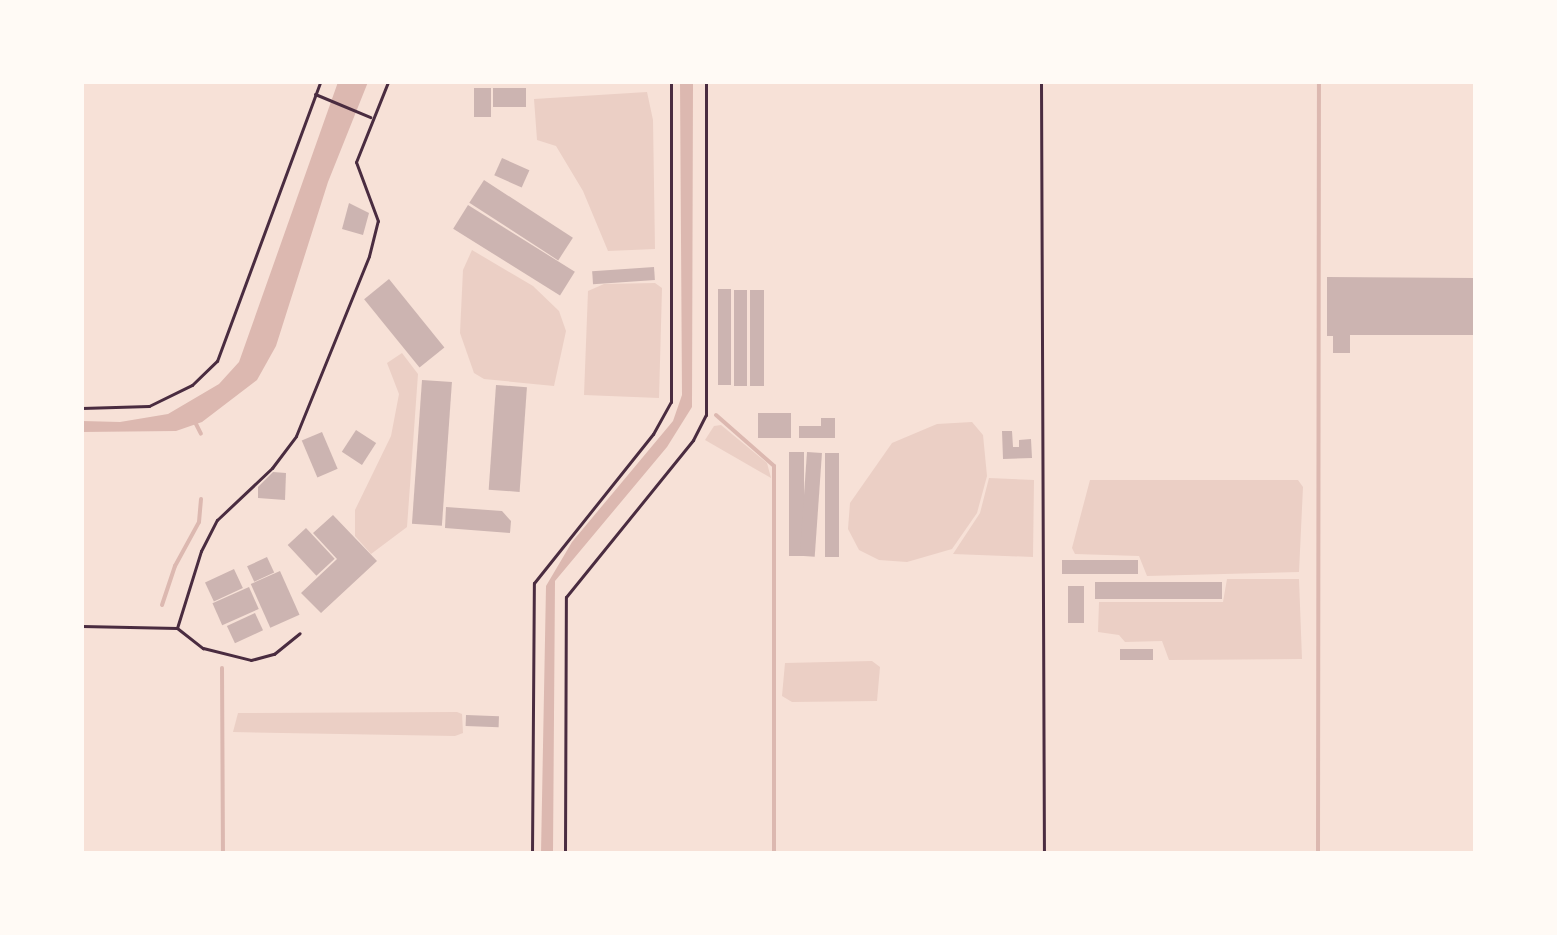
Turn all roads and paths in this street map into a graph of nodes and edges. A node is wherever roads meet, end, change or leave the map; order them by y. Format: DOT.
graph roads {
  1 [pos="320,82"];
  2 [pos="388,82"];
  3 [pos="671,82"];
  4 [pos="706,82"];
  5 [pos="1041,82"];
  6 [pos="315,94"];
  7 [pos="370,117"];
  8 [pos="82,408"];
  9 [pos="82,626"];
  10 [pos="177,628"];
  11 [pos="300,633"];
  12 [pos="532,853"];
  13 [pos="565,853"];
  14 [pos="1044,853"];
  1 -- 6 [label="lane"];
  2 -- 7 [label="lane"];
  3 -- 12 [label="lane"];
  4 -- 13 [label="lane"];
  5 -- 14 [label="lane"];
  6 -- 7 [label="lane"];
  6 -- 8 [label="lane"];
  7 -- 10 [label="lane"];
  9 -- 10 [label="lane"];
  10 -- 11 [label="lane"];
}
